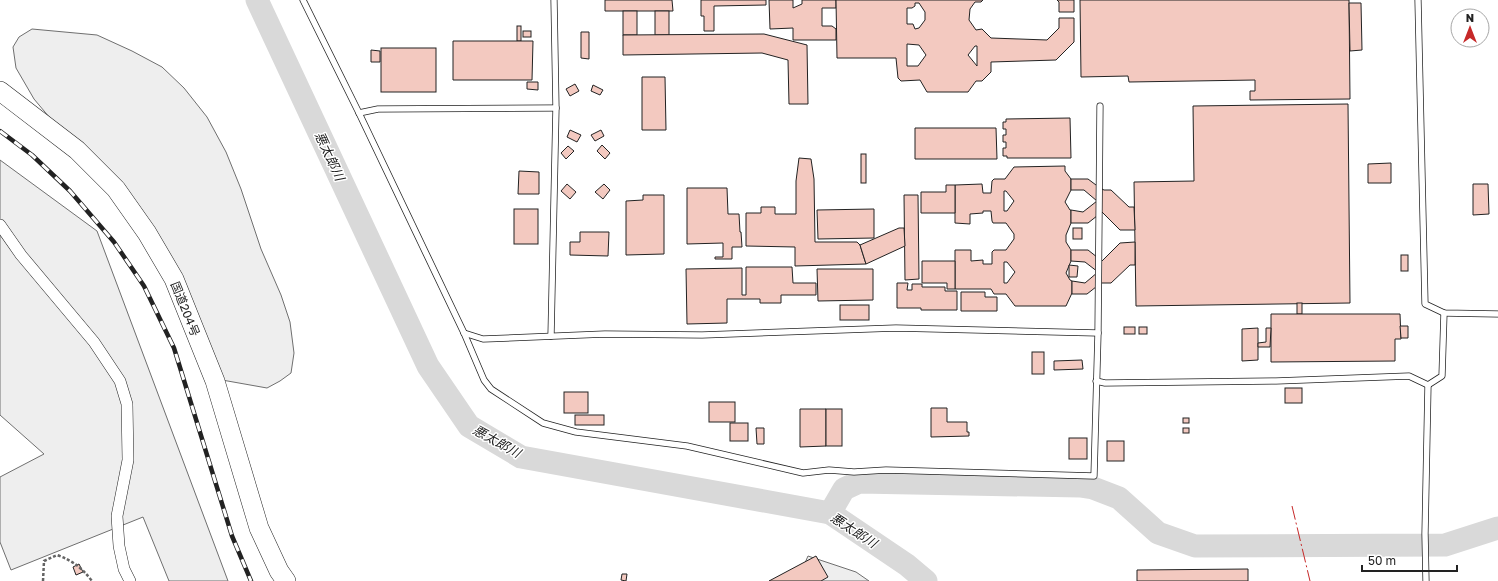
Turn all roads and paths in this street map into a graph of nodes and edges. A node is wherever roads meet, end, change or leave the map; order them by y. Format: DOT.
graph roads {
  1 [pos="303,0"];
  2 [pos="554,0"];
  3 [pos="1418,0"];
  4 [pos="0,91"];
  5 [pos="1100,106"];
  6 [pos="556,108"];
  7 [pos="359,113"];
  8 [pos="0,225"];
  9 [pos="1444,313"];
  10 [pos="1498,314"];
  11 [pos="464,333"];
  12 [pos="1098,333"];
  13 [pos="551,336"];
  14 [pos="1096,381"];
  15 [pos="1428,386"];
  16 [pos="42,581"];
  17 [pos="92,581"];
  18 [pos="130,581"];
  19 [pos="286,581"];
  20 [pos="1426,581"];
  1 -- 7 [label="lane"];
  2 -- 6 [label="lane"];
  3 -- 9 [label="lane"];
  4 -- 19 [label="highway, 国道204号"];
  5 -- 12 [label="lane"];
  6 -- 7 [label="lane"];
  6 -- 13 [label="lane"];
  7 -- 11 [label="lane"];
  8 -- 18 [label="street"];
  9 -- 10 [label="lane"];
  9 -- 15 [label="lane"];
  11 -- 13 [label="lane"];
  11 -- 14 [label="lane"];
  12 -- 13 [label="lane"];
  12 -- 14 [label="lane"];
  14 -- 15 [label="lane"];
  15 -- 20 [label="lane"];
  16 -- 17 [label="path"];
}
